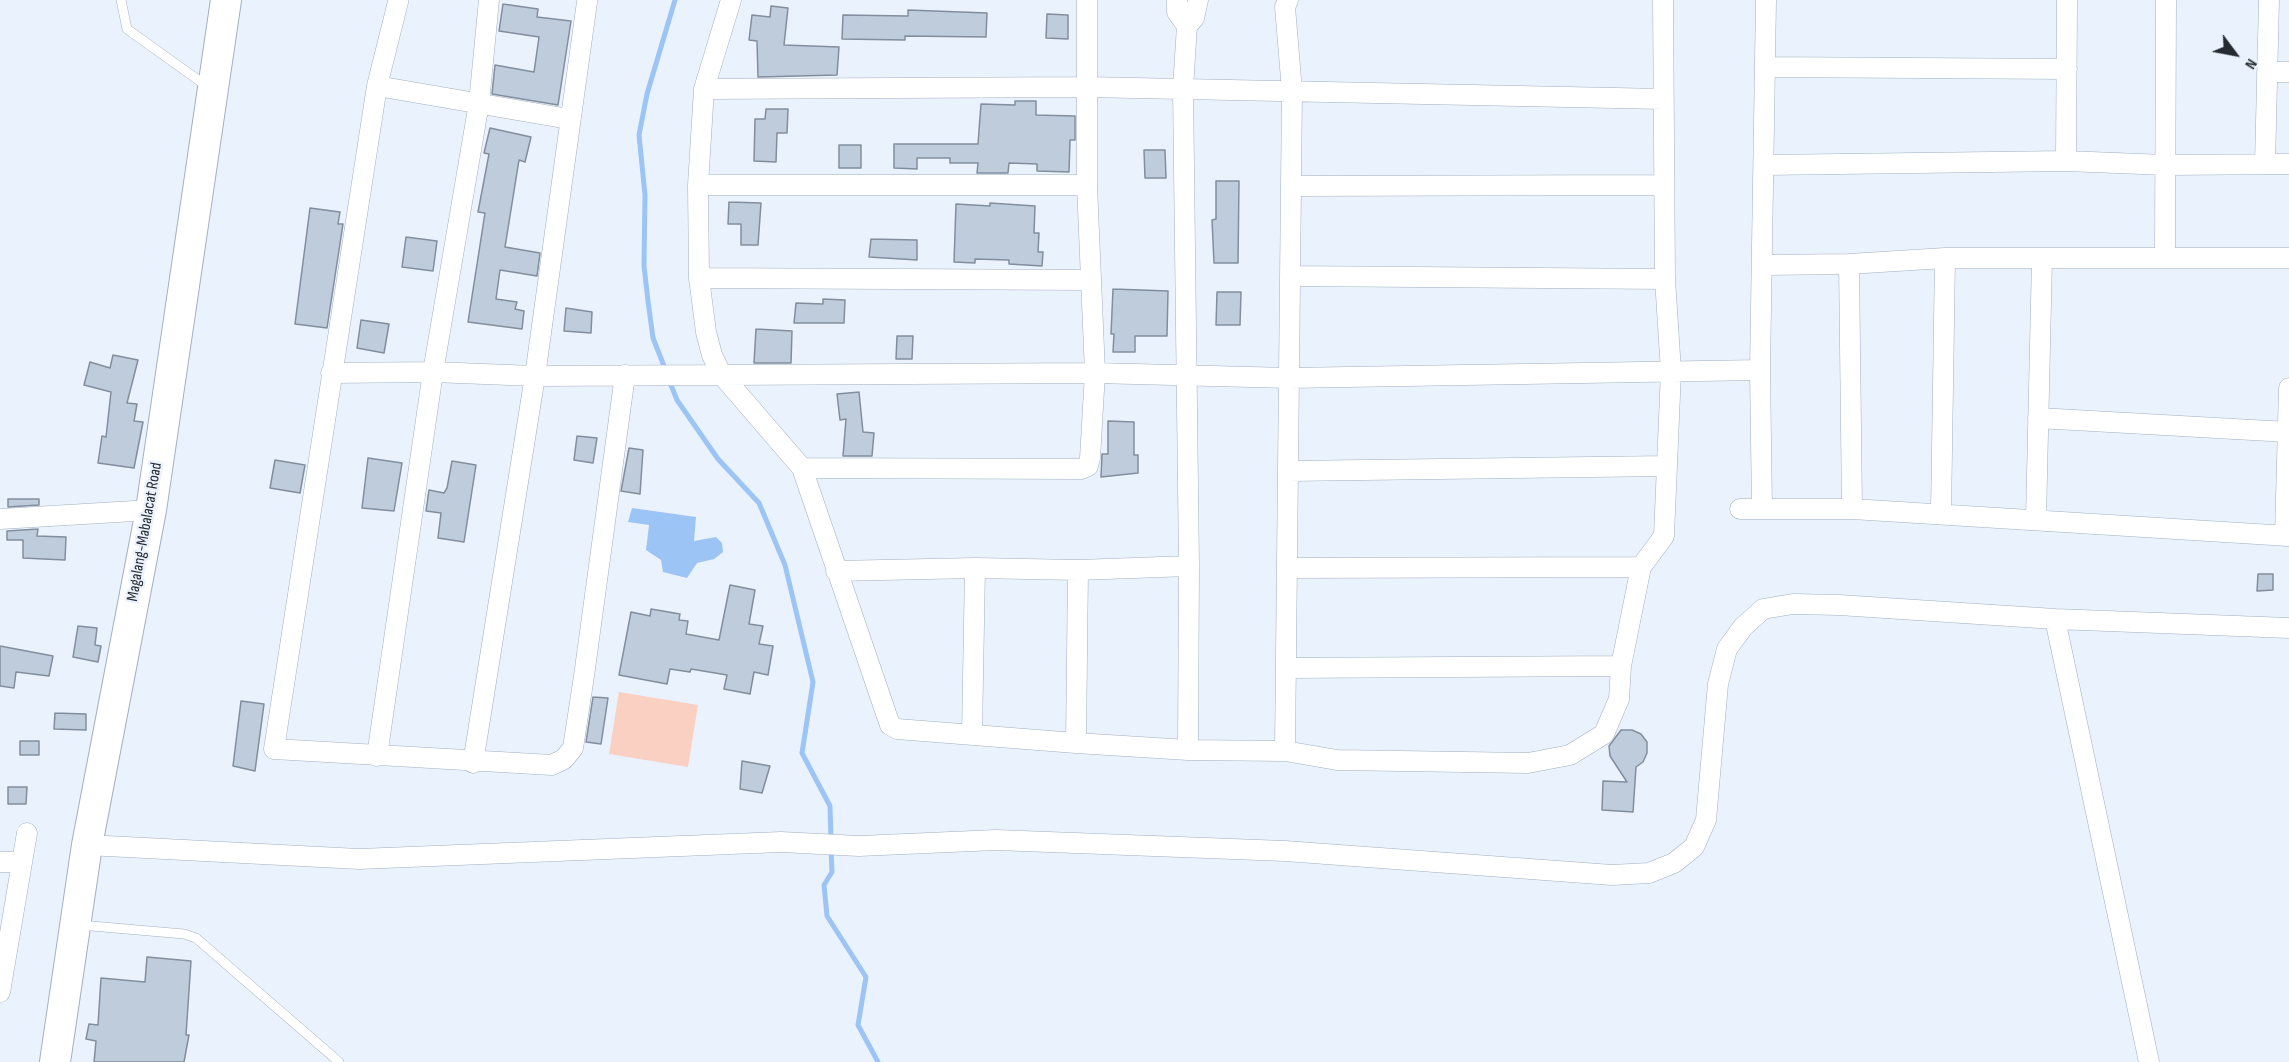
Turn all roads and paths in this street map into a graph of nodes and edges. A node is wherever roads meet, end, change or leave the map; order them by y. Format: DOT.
graph roads {
  1 [pos="122,0"];
  2 [pos="226,0"];
  3 [pos="489,0"];
  4 [pos="731,0"];
  5 [pos="1087,0"];
  6 [pos="1177,0"];
  7 [pos="1198,0"];
  8 [pos="1288,0"];
  9 [pos="1663,0"];
  10 [pos="1766,0"];
  11 [pos="2067,0"];
  12 [pos="2166,0"];
  13 [pos="2268,0"];
  14 [pos="398,2"];
  15 [pos="587,2"];
  16 [pos="1187,26"];
  17 [pos="1766,67"];
  18 [pos="2067,69"];
  19 [pos="2267,72"];
  20 [pos="2289,72"];
  21 [pos="377,86"];
  22 [pos="1086,87"];
  23 [pos="1183,88"];
  24 [pos="704,89"];
  25 [pos="212,90"];
  26 [pos="1292,91"];
  27 [pos="1664,99"];
  28 [pos="479,102"];
  29 [pos="569,119"];
  30 [pos="2066,161"];
  31 [pos="2265,164"];
  32 [pos="2289,164"];
  33 [pos="1765,165"];
  34 [pos="2166,165"];
  35 [pos="698,185"];
  36 [pos="1087,185"];
  37 [pos="1664,185"];
  38 [pos="1291,186"];
  39 [pos="1945,258"];
  40 [pos="2165,258"];
  41 [pos="2289,258"];
  42 [pos="2042,259"];
  43 [pos="1849,264"];
  44 [pos="1763,265"];
  45 [pos="1290,276"];
  46 [pos="699,278"];
  47 [pos="1665,279"];
  48 [pos="1091,280"];
  49 [pos="1760,370"];
  50 [pos="1671,371"];
  51 [pos="433,372"];
  52 [pos="331,373"];
  53 [pos="1095,373"];
  54 [pos="721,374"];
  55 [pos="1186,375"];
  56 [pos="535,376"];
  57 [pos="634,376"];
  58 [pos="1289,378"];
  59 [pos="2289,388"];
  60 [pos="2038,418"];
  61 [pos="2288,432"];
  62 [pos="1667,466"];
  63 [pos="802,468"];
  64 [pos="1288,471"];
  65 [pos="1762,508"];
  66 [pos="1852,508"];
  67 [pos="1740,509"];
  68 [pos="151,510"];
  69 [pos="1941,514"];
  70 [pos="0,519"];
  71 [pos="2036,519"];
  72 [pos="2287,536"];
  73 [pos="1189,566"];
  74 [pos="1641,567"];
  75 [pos="975,568"];
  76 [pos="1287,568"];
  77 [pos="1078,570"];
  78 [pos="836,571"];
  79 [pos="2055,619"];
  80 [pos="2289,628"];
  81 [pos="1621,666"];
  82 [pos="1286,668"];
  83 [pos="972,734"];
  84 [pos="1076,743"];
  85 [pos="1188,750"];
  86 [pos="1285,751"];
  87 [pos="377,756"];
  88 [pos="473,762"];
  89 [pos="27,833"];
  90 [pos="87,845"];
  91 [pos="0,862"];
  92 [pos="22,862"];
  93 [pos="75,924"];
  94 [pos="0,991"];
  95 [pos="55,1062"];
  96 [pos="339,1062"];
  97 [pos="2149,1062"];
  1 -- 25 [label="lane"];
  2 -- 25 [label="main road, Magalang-Mabalacat Road"];
  3 -- 28 [label="street"];
  4 -- 24 [label="street"];
  5 -- 22 [label="street"];
  6 -- 16 [label="street"];
  7 -- 16 [label="street"];
  8 -- 26 [label="street"];
  9 -- 27 [label="street"];
  10 -- 17 [label="street"];
  11 -- 18 [label="street"];
  12 -- 34 [label="street"];
  13 -- 19 [label="street"];
  14 -- 21 [label="street"];
  15 -- 29 [label="street"];
  16 -- 23 [label="street"];
  17 -- 18 [label="street"];
  17 -- 33 [label="street"];
  18 -- 30 [label="street"];
  19 -- 20 [label="street"];
  19 -- 31 [label="street"];
  21 -- 28 [label="street"];
  21 -- 52 [label="street"];
  22 -- 23 [label="street"];
  22 -- 24 [label="street"];
  22 -- 36 [label="street"];
  23 -- 26 [label="street"];
  23 -- 55 [label="street"];
  24 -- 35 [label="street"];
  25 -- 68 [label="main road, Magalang-Mabalacat Road"];
  26 -- 27 [label="street"];
  26 -- 38 [label="street"];
  27 -- 37 [label="street"];
  28 -- 29 [label="street"];
  28 -- 51 [label="street"];
  29 -- 56 [label="street"];
  30 -- 33 [label="street"];
  30 -- 34 [label="street"];
  31 -- 32 [label="street"];
  31 -- 34 [label="street"];
  33 -- 44 [label="street"];
  34 -- 40 [label="street"];
  35 -- 36 [label="street"];
  35 -- 46 [label="street"];
  36 -- 48 [label="street"];
  37 -- 38 [label="street"];
  37 -- 47 [label="street"];
  38 -- 45 [label="street"];
  39 -- 42 [label="street"];
  39 -- 43 [label="street"];
  39 -- 69 [label="street"];
  40 -- 41 [label="street"];
  40 -- 42 [label="street"];
  42 -- 60 [label="street"];
  43 -- 44 [label="street"];
  43 -- 66 [label="street"];
  44 -- 49 [label="street"];
  45 -- 47 [label="street"];
  45 -- 58 [label="street"];
  46 -- 48 [label="street"];
  46 -- 54 [label="street"];
  47 -- 50 [label="street"];
  48 -- 53 [label="street"];
  49 -- 50 [label="street"];
  49 -- 65 [label="street"];
  50 -- 58 [label="street"];
  50 -- 62 [label="street"];
  51 -- 52 [label="street"];
  51 -- 56 [label="street"];
  51 -- 87 [label="street"];
  52 -- 87 [label="street"];
  53 -- 54 [label="street"];
  53 -- 55 [label="street"];
  53 -- 63 [label="street"];
  54 -- 57 [label="street"];
  54 -- 63 [label="street"];
  55 -- 58 [label="street"];
  55 -- 73 [label="street"];
  56 -- 57 [label="street"];
  56 -- 88 [label="street"];
  57 -- 88 [label="street"];
  58 -- 64 [label="street"];
  59 -- 61 [label="street"];
  60 -- 61 [label="street"];
  60 -- 71 [label="street"];
  61 -- 72 [label="street"];
  62 -- 64 [label="street"];
  62 -- 74 [label="street"];
  63 -- 78 [label="street"];
  64 -- 76 [label="street"];
  65 -- 66 [label="street"];
  65 -- 67 [label="street"];
  66 -- 69 [label="street"];
  68 -- 70 [label="street"];
  68 -- 90 [label="main road, Magalang-Mabalacat Road"];
  69 -- 71 [label="street"];
  71 -- 72 [label="street"];
  73 -- 77 [label="street"];
  73 -- 85 [label="street"];
  74 -- 76 [label="street"];
  74 -- 81 [label="street"];
  75 -- 77 [label="street"];
  75 -- 78 [label="street"];
  75 -- 83 [label="street"];
  76 -- 82 [label="street"];
  77 -- 84 [label="street"];
  78 -- 83 [label="street"];
  79 -- 80 [label="street"];
  79 -- 90 [label="street"];
  79 -- 97 [label="street"];
  81 -- 82 [label="street"];
  81 -- 86 [label="street"];
  82 -- 86 [label="street"];
  83 -- 84 [label="street"];
  84 -- 85 [label="street"];
  85 -- 86 [label="street"];
  87 -- 88 [label="street"];
  89 -- 92 [label="street"];
  90 -- 93 [label="main road, Magalang-Mabalacat Road"];
  91 -- 92 [label="street"];
  92 -- 94 [label="street"];
  93 -- 95 [label="main road, Magalang-Mabalacat Road"];
  93 -- 96 [label="lane"];
}
